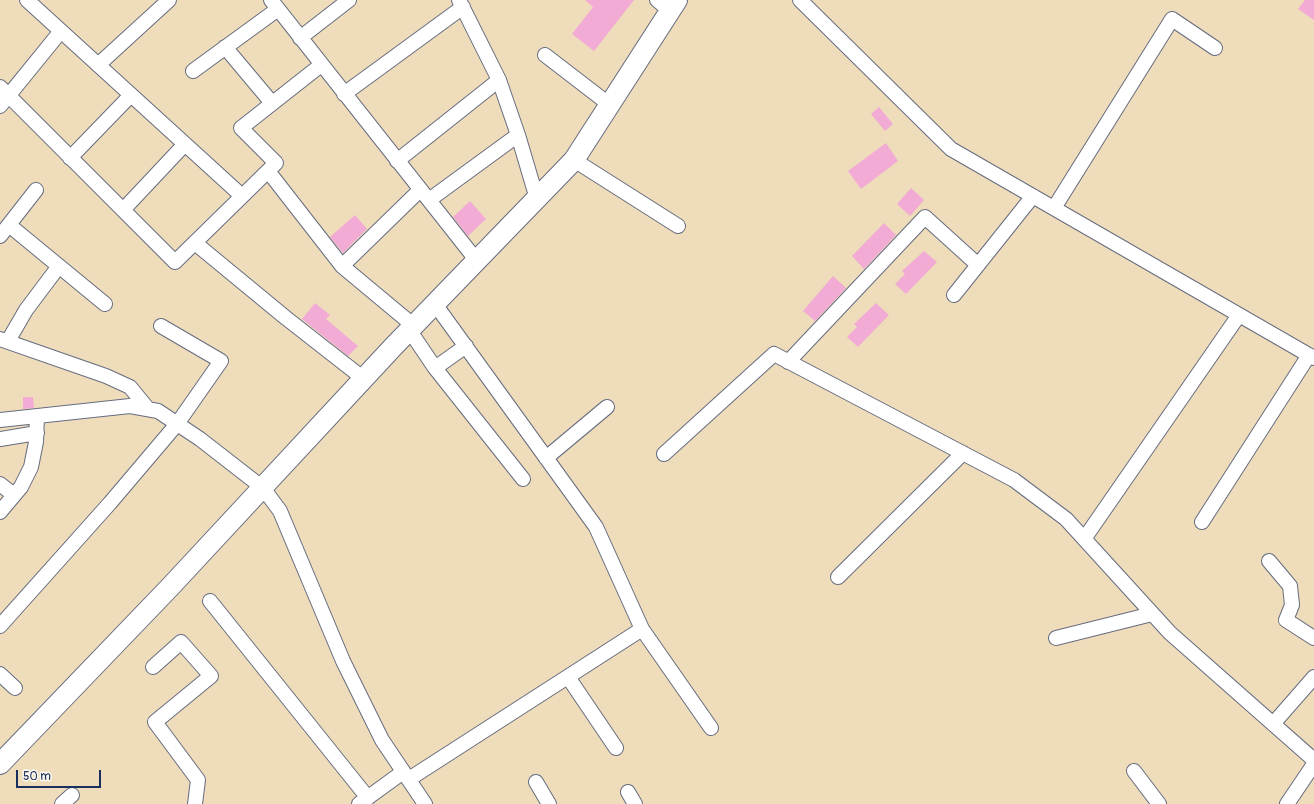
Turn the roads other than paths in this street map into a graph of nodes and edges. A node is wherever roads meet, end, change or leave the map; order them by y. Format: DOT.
graph roads {
  1 [pos="27,0"];
  2 [pos="168,0"];
  3 [pos="349,0"];
  4 [pos="800,0"];
  5 [pos="461,4"];
  6 [pos="668,4"];
  7 [pos="274,5"];
  8 [pos="61,31"];
  9 [pos="300,38"];
  10 [pos="225,47"];
  11 [pos="1216,48"];
  12 [pos="545,55"];
  13 [pos="98,65"];
  14 [pos="321,65"];
  15 [pos="193,71"];
  16 [pos="499,80"];
  17 [pos="344,94"];
  18 [pos="131,95"];
  19 [pos="3,96"];
  20 [pos="272,103"];
  21 [pos="610,105"];
  22 [pos="518,135"];
  23 [pos="185,144"];
  24 [pos="70,158"];
  25 [pos="574,160"];
  26 [pos="397,161"];
  27 [pos="268,171"];
  28 [pos="36,190"];
  29 [pos="424,195"];
  30 [pos="242,196"];
  31 [pos="1033,196"];
  32 [pos="537,199"];
  33 [pos="1054,208"];
  34 [pos="123,210"];
  35 [pos="678,226"];
  36 [pos="4,230"];
  37 [pos="195,243"];
  38 [pos="477,261"];
  39 [pos="978,264"];
  40 [pos="59,266"];
  41 [pos="342,266"];
  42 [pos="954,294"];
  43 [pos="104,304"];
  44 [pos="435,304"];
  45 [pos="1239,315"];
  46 [pos="161,326"];
  47 [pos="412,328"];
  48 [pos="4,340"];
  49 [pos="466,346"];
  50 [pos="1311,356"];
  51 [pos="788,362"];
  52 [pos="436,368"];
  53 [pos="364,378"];
  54 [pos="607,407"];
  55 [pos="148,409"];
  56 [pos="37,416"];
  57 [pos="0,420"];
  58 [pos="177,424"];
  59 [pos="37,433"];
  60 [pos="0,439"];
  61 [pos="963,453"];
  62 [pos="664,454"];
  63 [pos="546,458"];
  64 [pos="523,479"];
  65 [pos="0,484"];
  66 [pos="262,488"];
  67 [pos="14,495"];
  68 [pos="0,512"];
  69 [pos="1202,522"];
  70 [pos="1084,539"];
  71 [pos="1269,561"];
  72 [pos="838,577"];
  73 [pos="210,601"];
  74 [pos="1152,614"];
  75 [pos="0,626"];
  76 [pos="642,629"];
  77 [pos="1056,638"];
  78 [pos="1314,638"];
  79 [pos="153,667"];
  80 [pos="0,674"];
  81 [pos="568,677"];
  82 [pos="1314,677"];
  83 [pos="15,688"];
  84 [pos="1273,724"];
  85 [pos="711,728"];
  86 [pos="616,748"];
  87 [pos="1314,760"];
  88 [pos="0,764"];
  89 [pos="1314,764"];
  90 [pos="1134,771"];
  91 [pos="406,775"];
  92 [pos="536,782"];
  93 [pos="628,792"];
  94 [pos="364,801"];
  95 [pos="195,804"];
  96 [pos="425,804"];
  97 [pos="549,804"];
  98 [pos="636,804"];
  99 [pos="1159,804"];
  100 [pos="1287,804"];
  1 -- 8 [label="street"];
  2 -- 13 [label="street"];
  3 -- 9 [label="street"];
  4 -- 31 [label="street"];
  5 -- 16 [label="street"];
  5 -- 17 [label="street"];
  6 -- 21 [label="street"];
  7 -- 9 [label="street"];
  7 -- 10 [label="street"];
  8 -- 13 [label="street"];
  8 -- 19 [label="street"];
  9 -- 14 [label="street"];
  10 -- 15 [label="street"];
  10 -- 20 [label="street"];
  11 -- 33 [label="street"];
  12 -- 21 [label="street"];
  13 -- 18 [label="street"];
  14 -- 17 [label="street"];
  14 -- 20 [label="street"];
  16 -- 22 [label="street"];
  16 -- 26 [label="street"];
  17 -- 26 [label="street"];
  18 -- 23 [label="street"];
  18 -- 24 [label="street"];
  19 -- 24 [label="street"];
  20 -- 27 [label="street"];
  21 -- 25 [label="street"];
  22 -- 29 [label="street"];
  22 -- 32 [label="street"];
  23 -- 30 [label="street"];
  23 -- 34 [label="street"];
  24 -- 34 [label="street"];
  25 -- 32 [label="street"];
  25 -- 35 [label="street"];
  26 -- 29 [label="street"];
  27 -- 30 [label="street"];
  27 -- 41 [label="street"];
  28 -- 36 [label="street"];
  29 -- 38 [label="street"];
  29 -- 41 [label="street"];
  30 -- 37 [label="street"];
  31 -- 33 [label="street"];
  31 -- 39 [label="street"];
  32 -- 38 [label="street"];
  33 -- 45 [label="street"];
  34 -- 37 [label="street"];
  36 -- 40 [label="street"];
  37 -- 53 [label="street"];
  38 -- 44 [label="street"];
  39 -- 42 [label="street"];
  39 -- 51 [label="street"];
  40 -- 43 [label="street"];
  40 -- 48 [label="street"];
  41 -- 47 [label="street"];
  44 -- 47 [label="street"];
  44 -- 49 [label="street"];
  45 -- 50 [label="street"];
  45 -- 70 [label="street"];
  46 -- 58 [label="street"];
  47 -- 52 [label="street"];
  47 -- 53 [label="street"];
  48 -- 55 [label="street"];
  49 -- 52 [label="street"];
  49 -- 63 [label="street"];
  50 -- 69 [label="street"];
  51 -- 61 [label="street"];
  51 -- 62 [label="street"];
  52 -- 64 [label="street"];
  53 -- 66 [label="street"];
  54 -- 63 [label="street"];
  55 -- 56 [label="street"];
  55 -- 58 [label="street"];
  56 -- 57 [label="street"];
  56 -- 59 [label="street"];
  58 -- 66 [label="street"];
  58 -- 75 [label="street"];
  59 -- 60 [label="street"];
  59 -- 67 [label="street"];
  61 -- 70 [label="street"];
  61 -- 72 [label="street"];
  63 -- 76 [label="street"];
  65 -- 67 [label="street"];
  66 -- 88 [label="street"];
  66 -- 91 [label="street"];
  67 -- 68 [label="street"];
  70 -- 74 [label="street"];
  71 -- 78 [label="street"];
  73 -- 94 [label="street"];
  74 -- 77 [label="street"];
  74 -- 84 [label="street"];
  76 -- 81 [label="street"];
  76 -- 85 [label="street"];
  79 -- 95 [label="street"];
  80 -- 83 [label="street"];
  81 -- 86 [label="street"];
  81 -- 91 [label="street"];
  82 -- 84 [label="street"];
  84 -- 87 [label="street"];
  89 -- 100 [label="street"];
  90 -- 99 [label="street"];
  91 -- 94 [label="street"];
  91 -- 96 [label="street"];
  92 -- 97 [label="street"];
  93 -- 98 [label="street"];
}
